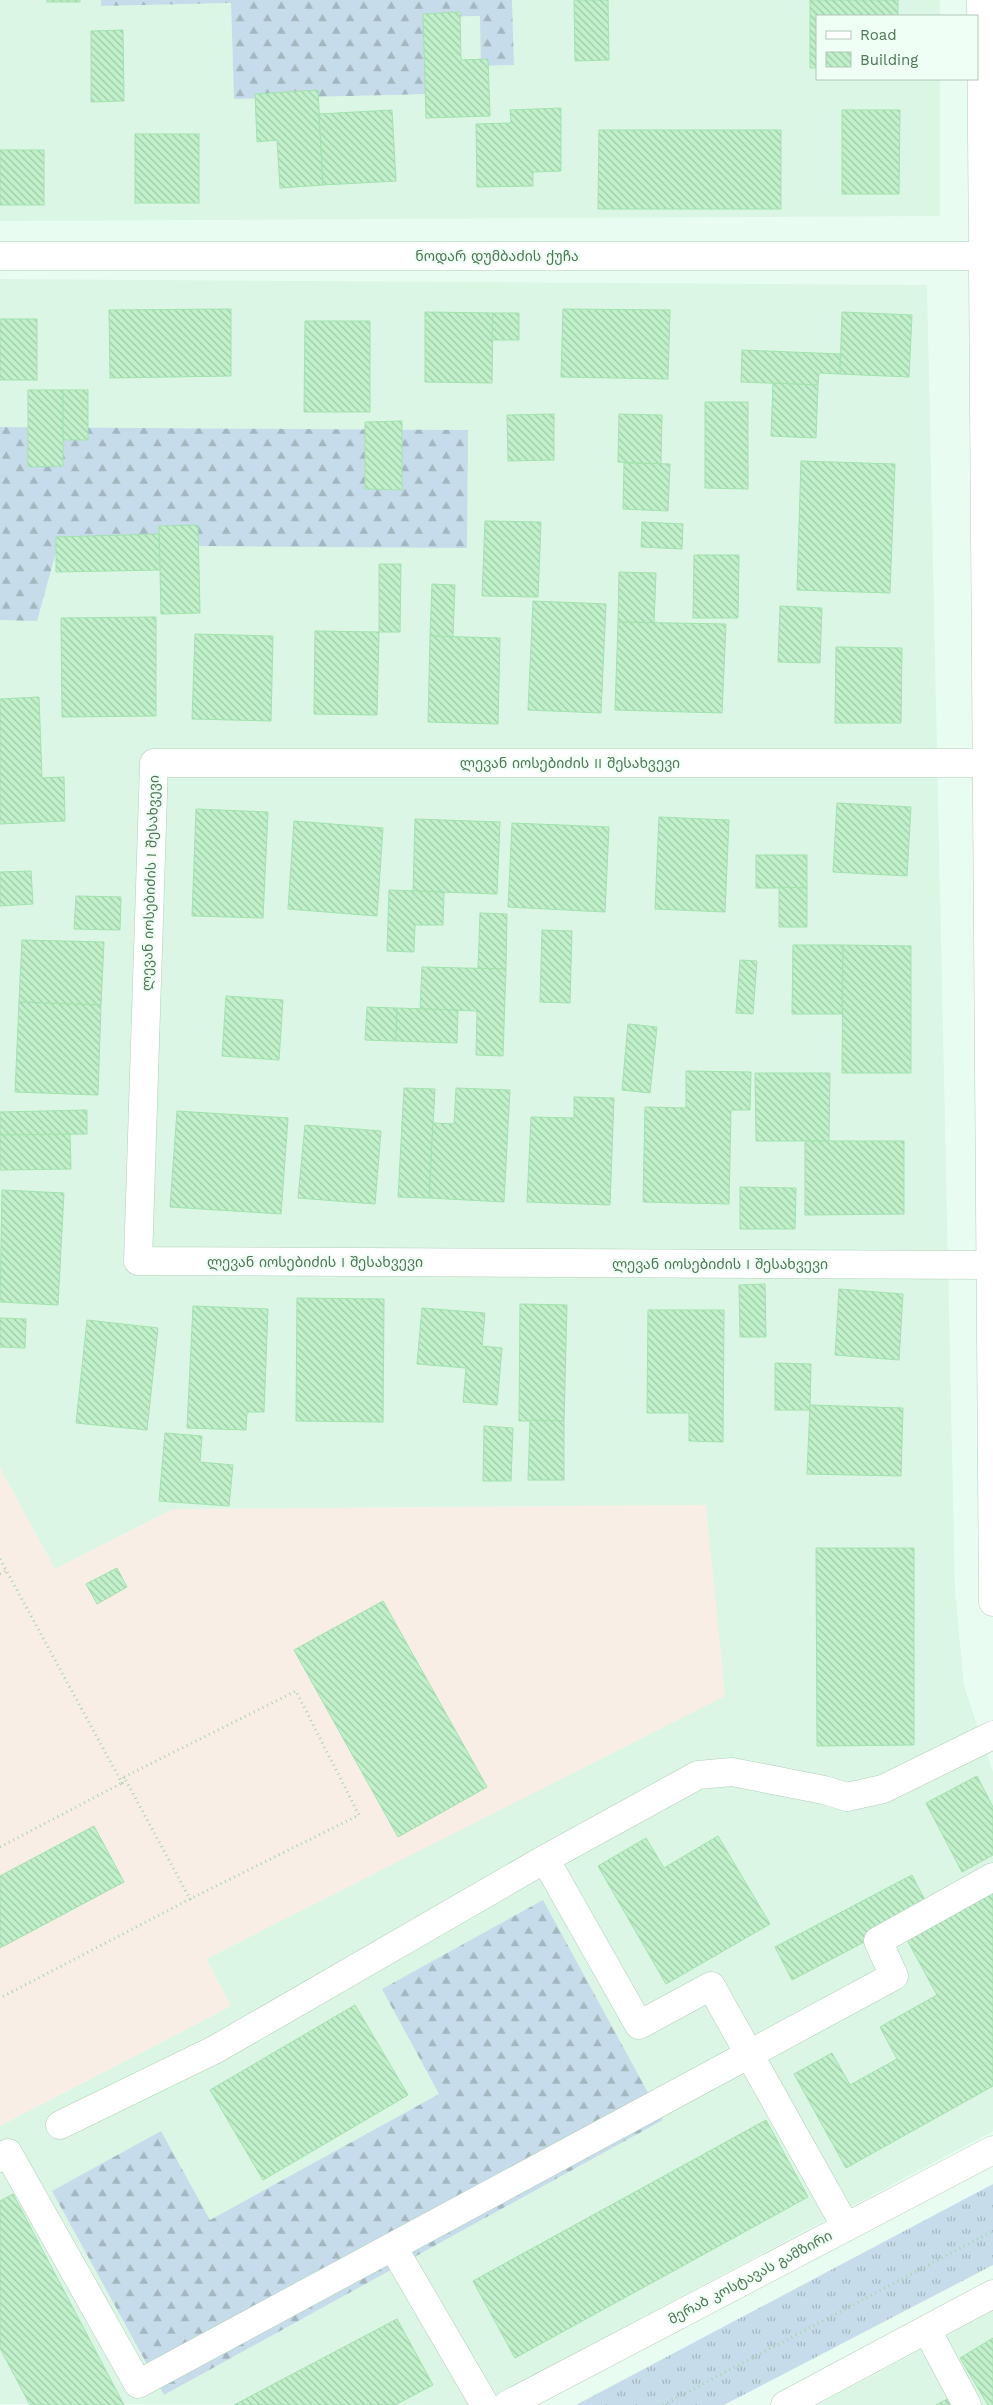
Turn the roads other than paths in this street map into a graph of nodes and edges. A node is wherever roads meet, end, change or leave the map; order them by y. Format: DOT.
graph roads {
  1 [pos="981,0"];
  2 [pos="0,256"];
  3 [pos="988,256"];
  4 [pos="154,763"];
  5 [pos="986,763"];
  6 [pos="990,1265"];
  7 [pos="993,1602"];
  8 [pos="993,1735"];
  9 [pos="544,1859"];
  10 [pos="993,1877"];
  11 [pos="749,2055"];
  12 [pos="60,2125"];
  13 [pos="993,2150"];
  14 [pos="0,2158"];
  15 [pos="846,2227"];
  16 [pos="393,2247"];
  17 [pos="993,2294"];
  18 [pos="927,2330"];
  19 [pos="485,2405"];
  20 [pos="507,2405"];
  21 [pos="785,2405"];
  22 [pos="967,2405"];
  1 -- 3 [label="street"];
  2 -- 3 [label="street, ნოდარ დუმბაძის ქუჩა"];
  3 -- 5 [label="street"];
  4 -- 5 [label="street, ლევან იოსებიძის II შესახვევი"];
  4 -- 6 [label="street, ლევან იოსებიძის I შესახვევი"];
  5 -- 6 [label="street"];
  6 -- 7 [label="street"];
  8 -- 9 [label="street"];
  9 -- 11 [label="street"];
  9 -- 12 [label="street"];
  10 -- 11 [label="street"];
  11 -- 15 [label="street"];
  11 -- 16 [label="street"];
  13 -- 15 [label="street, მერაბ კოსტავას გამზირი"];
  14 -- 16 [label="street"];
  15 -- 20 [label="street, მერაბ კოსტავას გამზირი"];
  16 -- 19 [label="street"];
  17 -- 18 [label="street"];
  18 -- 21 [label="street"];
  18 -- 22 [label="street"];
}
